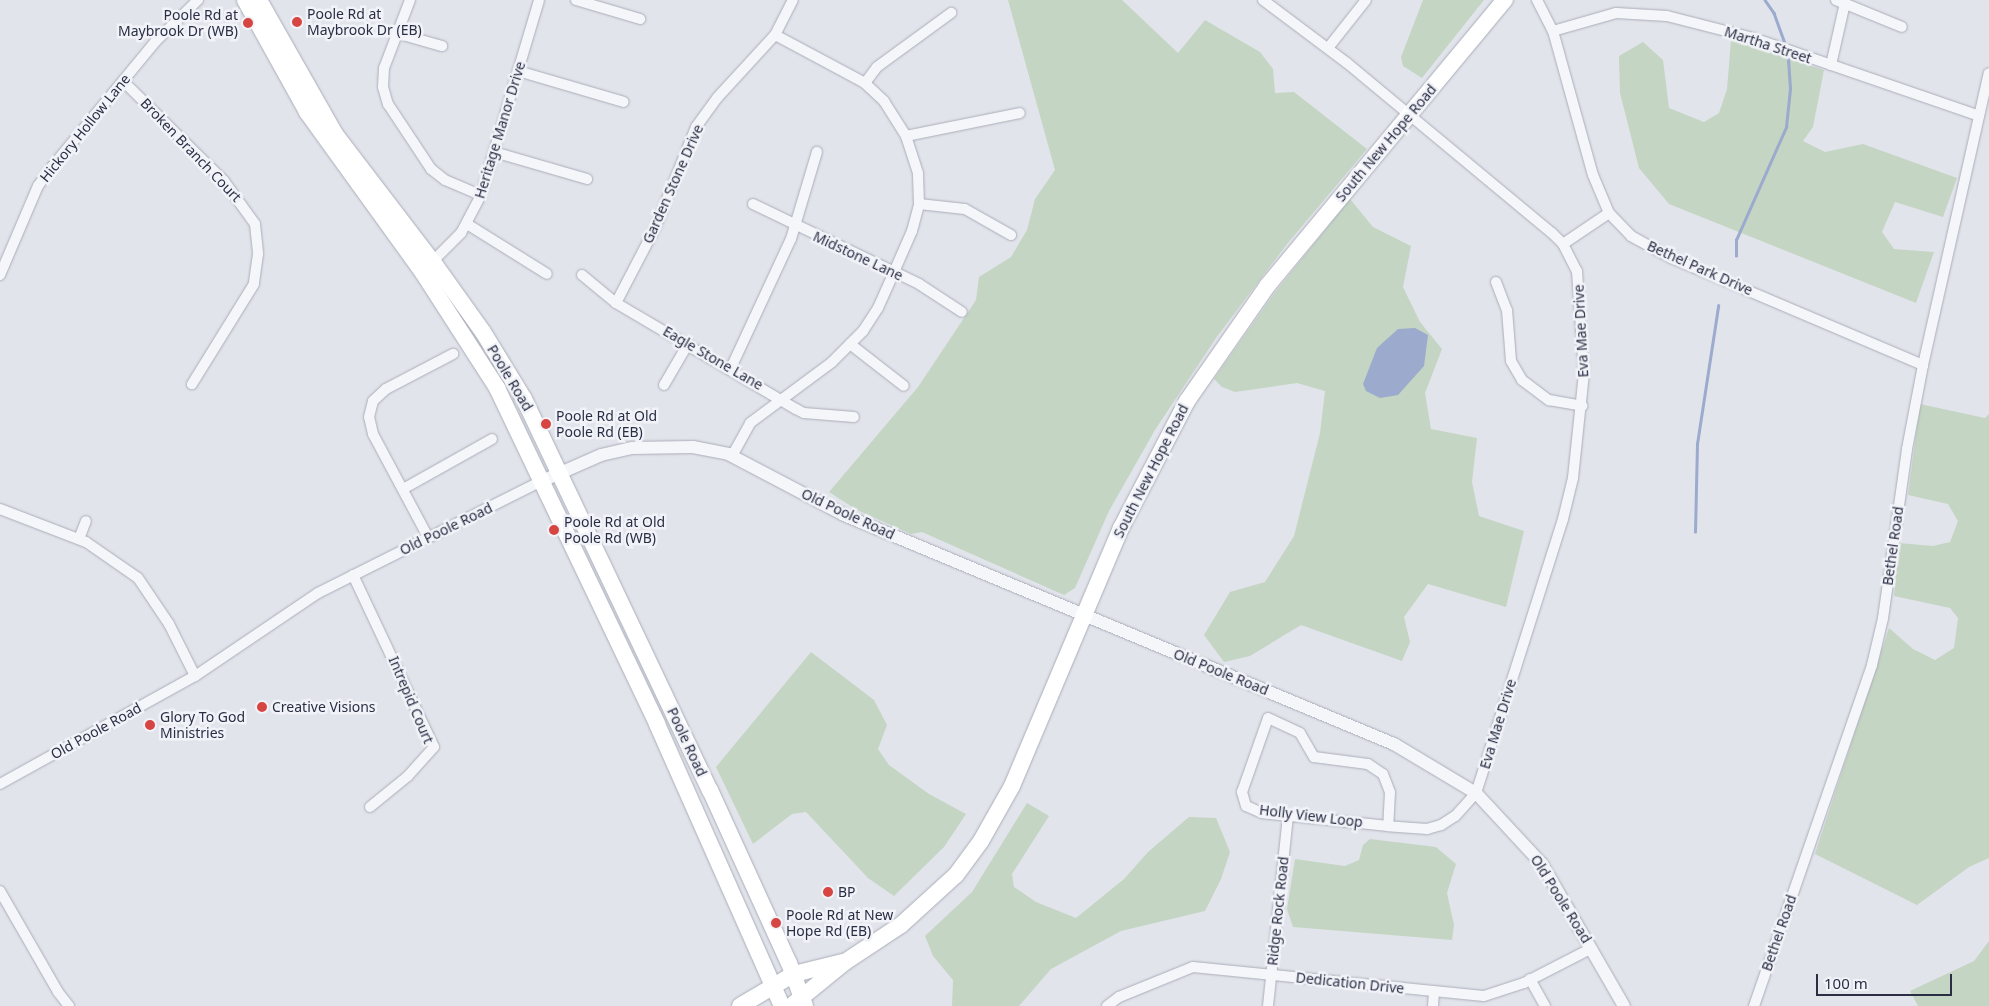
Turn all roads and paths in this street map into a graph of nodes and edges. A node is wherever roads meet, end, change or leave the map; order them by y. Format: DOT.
graph roads {
  1 [pos="198,0"];
  2 [pos="245,0"];
  3 [pos="259,0"];
  4 [pos="410,0"];
  5 [pos="539,0"];
  6 [pos="576,0"];
  7 [pos="793,0"];
  8 [pos="1263,0"];
  9 [pos="1366,0"];
  10 [pos="1505,0"];
  11 [pos="1536,0"];
  12 [pos="1840,2"];
  13 [pos="951,13"];
  14 [pos="640,19"];
  15 [pos="1902,27"];
  16 [pos="1553,31"];
  17 [pos="396,32"];
  18 [pos="775,35"];
  19 [pos="442,46"];
  20 [pos="1328,48"];
  21 [pos="1831,65"];
  22 [pos="518,71"];
  23 [pos="1989,74"];
  24 [pos="123,81"];
  25 [pos="865,83"];
  26 [pos="624,102"];
  27 [pos="1020,113"];
  28 [pos="1408,116"];
  29 [pos="1979,116"];
  30 [pos="906,136"];
  31 [pos="494,152"];
  32 [pos="817,152"];
  33 [pos="587,179"];
  34 [pos="481,195"];
  35 [pos="753,204"];
  36 [pos="919,204"];
  37 [pos="1609,213"];
  38 [pos="467,224"];
  39 [pos="796,227"];
  40 [pos="1011,235"];
  41 [pos="1563,244"];
  42 [pos="427,266"];
  43 [pos="894,272"];
  44 [pos="547,274"];
  45 [pos="0,275"];
  46 [pos="582,275"];
  47 [pos="1496,282"];
  48 [pos="616,303"];
  49 [pos="962,312"];
  50 [pos="688,344"];
  51 [pos="850,344"];
  52 [pos="453,354"];
  53 [pos="1923,365"];
  54 [pos="731,368"];
  55 [pos="192,384"];
  56 [pos="664,384"];
  57 [pos="904,386"];
  58 [pos="782,398"];
  59 [pos="1582,406"];
  60 [pos="854,417"];
  61 [pos="492,439"];
  62 [pos="732,456"];
  63 [pos="561,472"];
  64 [pos="542,481"];
  65 [pos="403,489"];
  66 [pos="0,509"];
  67 [pos="86,521"];
  68 [pos="428,537"];
  69 [pos="79,539"];
  70 [pos="353,575"];
  71 [pos="1082,615"];
  72 [pos="195,676"];
  73 [pos="0,784"];
  74 [pos="1476,793"];
  75 [pos="370,807"];
  76 [pos="1288,816"];
  77 [pos="1388,826"];
  78 [pos="0,892"];
  79 [pos="1592,948"];
  80 [pos="845,962"];
  81 [pos="794,974"];
  82 [pos="1271,974"];
  83 [pos="1530,980"];
  84 [pos="772,987"];
  85 [pos="1434,992"];
  86 [pos="800,1003"];
  87 [pos="69,1006"];
  88 [pos="740,1006"];
  89 [pos="782,1006"];
  90 [pos="1107,1006"];
  91 [pos="1268,1006"];
  92 [pos="1433,1006"];
  93 [pos="1545,1006"];
  94 [pos="1624,1006"];
  95 [pos="1754,1006"];
  1 -- 24 [label="street, Hickory Hollow Lane"];
  2 -- 42 [label="main road, Poole Road"];
  3 -- 42 [label="main road, Poole Road"];
  4 -- 17 [label="street"];
  5 -- 22 [label="street, Heritage Manor Drive"];
  6 -- 14 [label="street"];
  7 -- 18 [label="street, Garden Stone Drive"];
  8 -- 20 [label="street, Eva Mae Drive"];
  9 -- 20 [label="street"];
  10 -- 28 [label="main road, South New Hope Road"];
  11 -- 16 [label="street, Bethel Park Drive"];
  12 -- 15 [label="street"];
  12 -- 21 [label="street"];
  13 -- 25 [label="street"];
  16 -- 21 [label="street, Martha Street"];
  16 -- 37 [label="street, Bethel Park Drive"];
  17 -- 19 [label="street"];
  17 -- 34 [label="street"];
  18 -- 25 [label="street"];
  18 -- 48 [label="street, Garden Stone Drive"];
  20 -- 28 [label="street, Eva Mae Drive"];
  21 -- 29 [label="street, Martha Street"];
  22 -- 26 [label="street"];
  22 -- 31 [label="street, Heritage Manor Drive"];
  23 -- 29 [label="street, Bethel Road"];
  24 -- 45 [label="street, Hickory Hollow Lane"];
  24 -- 55 [label="street, Broken Branch Court"];
  25 -- 30 [label="street"];
  27 -- 30 [label="street"];
  28 -- 41 [label="street, Eva Mae Drive"];
  28 -- 71 [label="main road, South New Hope Road"];
  29 -- 53 [label="street, Bethel Road"];
  30 -- 36 [label="street"];
  31 -- 33 [label="street"];
  31 -- 34 [label="street, Heritage Manor Drive"];
  32 -- 39 [label="street"];
  34 -- 38 [label="street, Heritage Manor Drive"];
  35 -- 39 [label="street, Midstone Lane"];
  36 -- 40 [label="street"];
  36 -- 43 [label="street"];
  37 -- 41 [label="street"];
  37 -- 53 [label="street, Bethel Park Drive"];
  38 -- 42 [label="street, Heritage Manor Drive"];
  38 -- 44 [label="street"];
  39 -- 43 [label="street, Midstone Lane"];
  39 -- 54 [label="street"];
  41 -- 59 [label="street, Eva Mae Drive"];
  42 -- 63 [label="main road, Poole Road"];
  42 -- 64 [label="main road, Poole Road"];
  43 -- 49 [label="street, Midstone Lane"];
  43 -- 51 [label="street"];
  46 -- 48 [label="street, Eagle Stone Lane"];
  47 -- 59 [label="street"];
  48 -- 50 [label="street, Eagle Stone Lane"];
  50 -- 54 [label="street, Eagle Stone Lane"];
  50 -- 56 [label="street"];
  51 -- 57 [label="street"];
  51 -- 58 [label="street"];
  52 -- 65 [label="street"];
  53 -- 95 [label="street, Bethel Road"];
  54 -- 58 [label="street, Eagle Stone Lane"];
  58 -- 60 [label="street, Eagle Stone Lane"];
  58 -- 62 [label="street"];
  59 -- 74 [label="street, Eva Mae Drive"];
  61 -- 65 [label="street"];
  62 -- 63 [label="street, Old Poole Road"];
  62 -- 71 [label="street, Old Poole Road"];
  63 -- 64 [label="street, Old Poole Road"];
  63 -- 81 [label="main road, Poole Road"];
  64 -- 68 [label="street, Old Poole Road"];
  64 -- 84 [label="main road, Poole Road"];
  65 -- 68 [label="street"];
  66 -- 69 [label="street"];
  67 -- 69 [label="street"];
  68 -- 70 [label="street, Old Poole Road"];
  69 -- 72 [label="street"];
  70 -- 72 [label="street, Old Poole Road"];
  70 -- 75 [label="street, Intrepid Court"];
  71 -- 74 [label="street, Old Poole Road"];
  71 -- 80 [label="main road, South New Hope Road"];
  72 -- 73 [label="street, Old Poole Road"];
  74 -- 77 [label="street, Holly View Loop"];
  74 -- 79 [label="street, Old Poole Road"];
  76 -- 77 [label="street, Holly View Loop"];
  76 -- 77 [label="street, Holly View Loop"];
  76 -- 82 [label="street, Ridge Rock Road"];
  78 -- 87 [label="street"];
  79 -- 83 [label="street, Dedication Drive"];
  79 -- 94 [label="street, Old Poole Road"];
  80 -- 81 [label="main road, South New Hope Road"];
  80 -- 86 [label="main road, South New Hope Road"];
  81 -- 84 [label="main road, South New Hope Road"];
  81 -- 86 [label="main road, Poole Road"];
  82 -- 85 [label="street, Dedication Drive"];
  82 -- 90 [label="street, Dedication Drive"];
  82 -- 91 [label="street, Ridge Rock Road"];
  83 -- 85 [label="street, Dedication Drive"];
  83 -- 93 [label="street"];
  84 -- 88 [label="main road, South New Hope Road"];
  84 -- 89 [label="main road, Poole Road"];
  85 -- 92 [label="street"];
}
